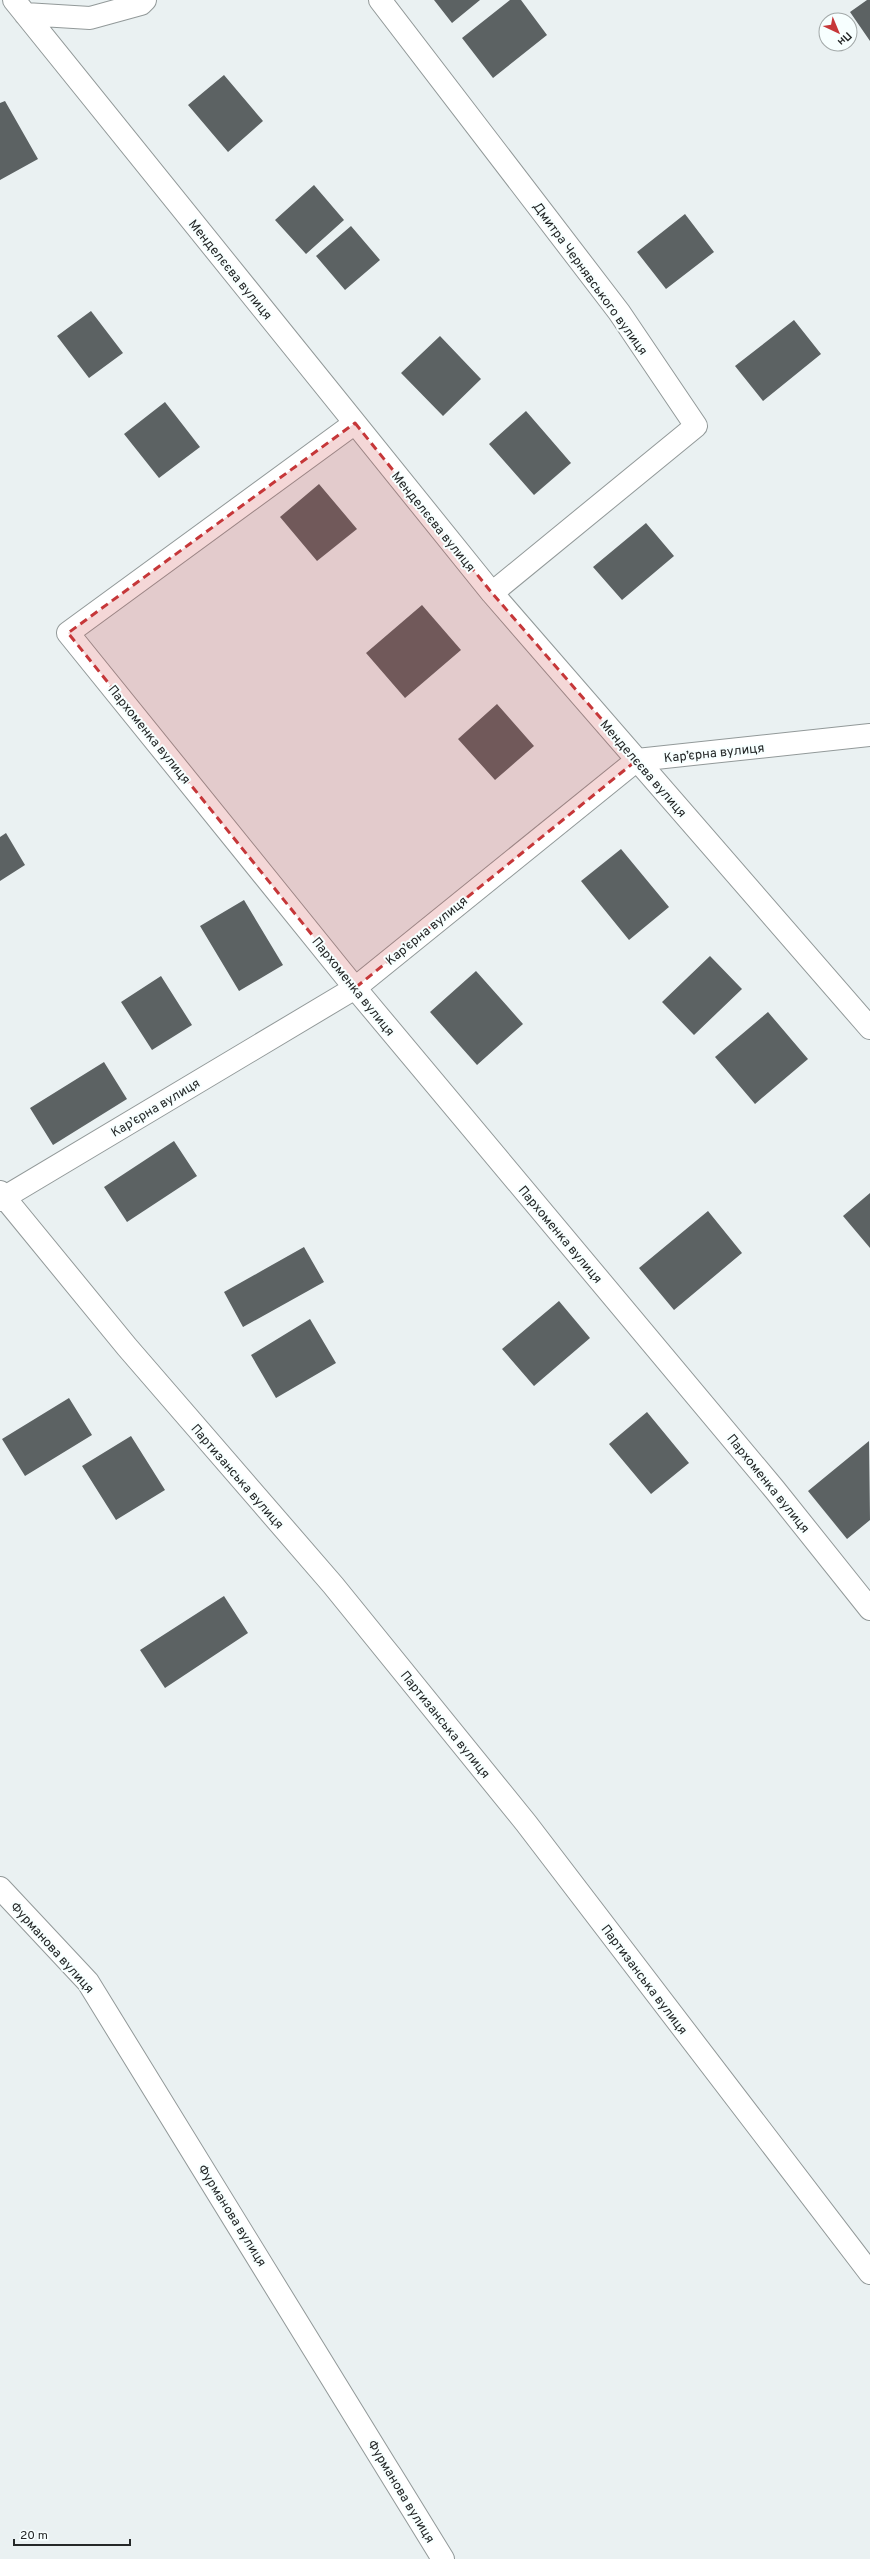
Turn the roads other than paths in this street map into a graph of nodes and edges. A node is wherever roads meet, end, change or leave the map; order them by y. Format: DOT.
graph roads {
  1 [pos="145,0"];
  2 [pos="380,0"];
  3 [pos="20,7"];
  4 [pos="355,424"];
  5 [pos="492,593"];
  6 [pos="870,735"];
  7 [pos="637,760"];
  8 [pos="355,988"];
  9 [pos="870,1028"];
  10 [pos="1,1197"];
  11 [pos="870,1609"];
  12 [pos="0,1888"];
  13 [pos="870,2273"];
  14 [pos="443,2559"];
  1 -- 3 [label="street"];
  2 -- 5 [label="street, Дмитра Чернявського вулиця"];
  3 -- 4 [label="street, Менделєєва вулиця"];
  4 -- 5 [label="street, Менделєєва вулиця"];
  4 -- 8 [label="street, Пархоменка вулиця"];
  5 -- 7 [label="street, Менделєєва вулиця"];
  6 -- 7 [label="street, Кар’єрна вулиця"];
  7 -- 8 [label="street, Кар’єрна вулиця"];
  7 -- 9 [label="street, Менделєєва вулиця"];
  8 -- 10 [label="street, Кар’єрна вулиця"];
  8 -- 11 [label="street, Пархоменка вулиця"];
  10 -- 13 [label="street, Партизанська вулиця"];
  12 -- 14 [label="street, Фурманова вулиця"];
}
